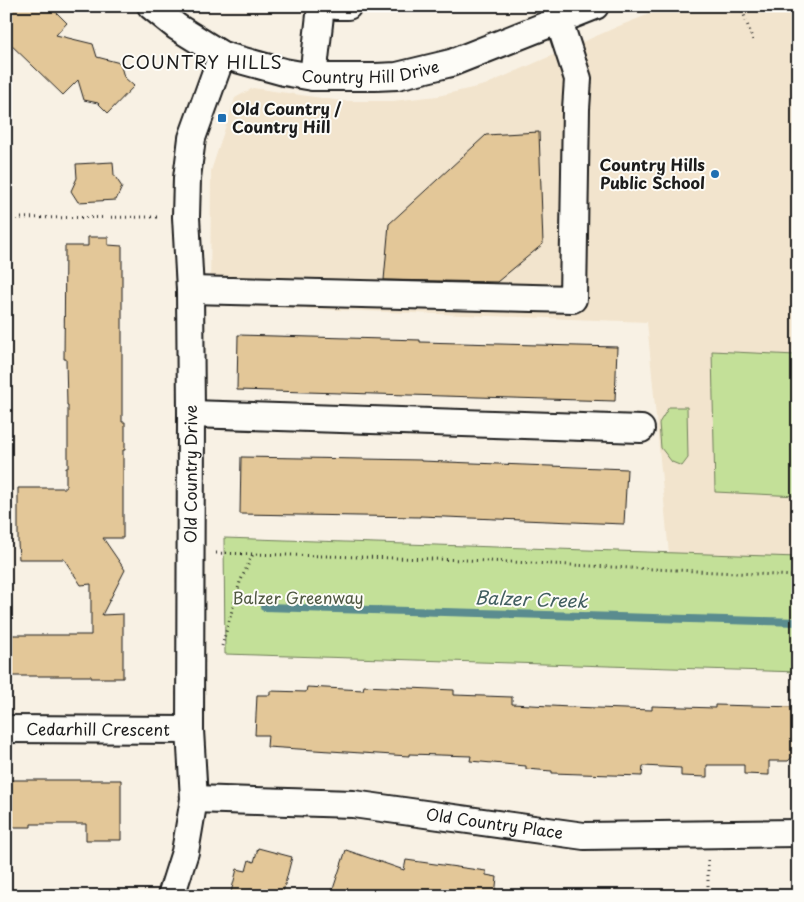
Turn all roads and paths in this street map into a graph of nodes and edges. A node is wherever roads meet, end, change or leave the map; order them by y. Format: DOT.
graph roads {
  1 [pos="151,6"];
  2 [pos="321,6"];
  3 [pos="336,6"];
  4 [pos="348,6"];
  5 [pos="595,6"];
  6 [pos="741,6"];
  7 [pos="559,21"];
  8 [pos="753,41"];
  9 [pos="222,55"];
  10 [pos="313,77"];
  11 [pos="186,217"];
  12 [pos="6,218"];
  13 [pos="190,290"];
  14 [pos="191,414"];
  15 [pos="641,429"];
  16 [pos="190,553"];
  17 [pos="253,554"];
  18 [pos="798,576"];
  19 [pos="222,646"];
  20 [pos="6,728"];
  21 [pos="190,730"];
  22 [pos="194,799"];
  23 [pos="709,833"];
  24 [pos="798,833"];
  25 [pos="171,896"];
  26 [pos="708,896"];
  1 -- 9 [label="street, Country Hill Drive"];
  2 -- 10 [label="street"];
  3 -- 4 [label="street"];
  5 -- 7 [label="street, Country Hill Drive"];
  6 -- 8 [label="path"];
  7 -- 10 [label="street, Country Hill Drive"];
  7 -- 13 [label="street"];
  9 -- 10 [label="street, Country Hill Drive"];
  9 -- 11 [label="street, Old Country Drive"];
  11 -- 12 [label="path"];
  11 -- 13 [label="street, Old Country Drive"];
  13 -- 14 [label="street, Old Country Drive"];
  14 -- 15 [label="street"];
  14 -- 16 [label="street, Old Country Drive"];
  16 -- 17 [label="path"];
  16 -- 21 [label="street, Old Country Drive"];
  17 -- 18 [label="path"];
  17 -- 19 [label="path"];
  20 -- 21 [label="street, Cedarhill Crescent"];
  21 -- 22 [label="street, Old Country Drive"];
  22 -- 23 [label="street, Old Country Place"];
  22 -- 25 [label="street, Old Country Drive"];
  23 -- 24 [label="street, Old Country Place"];
  23 -- 26 [label="path"];
}
